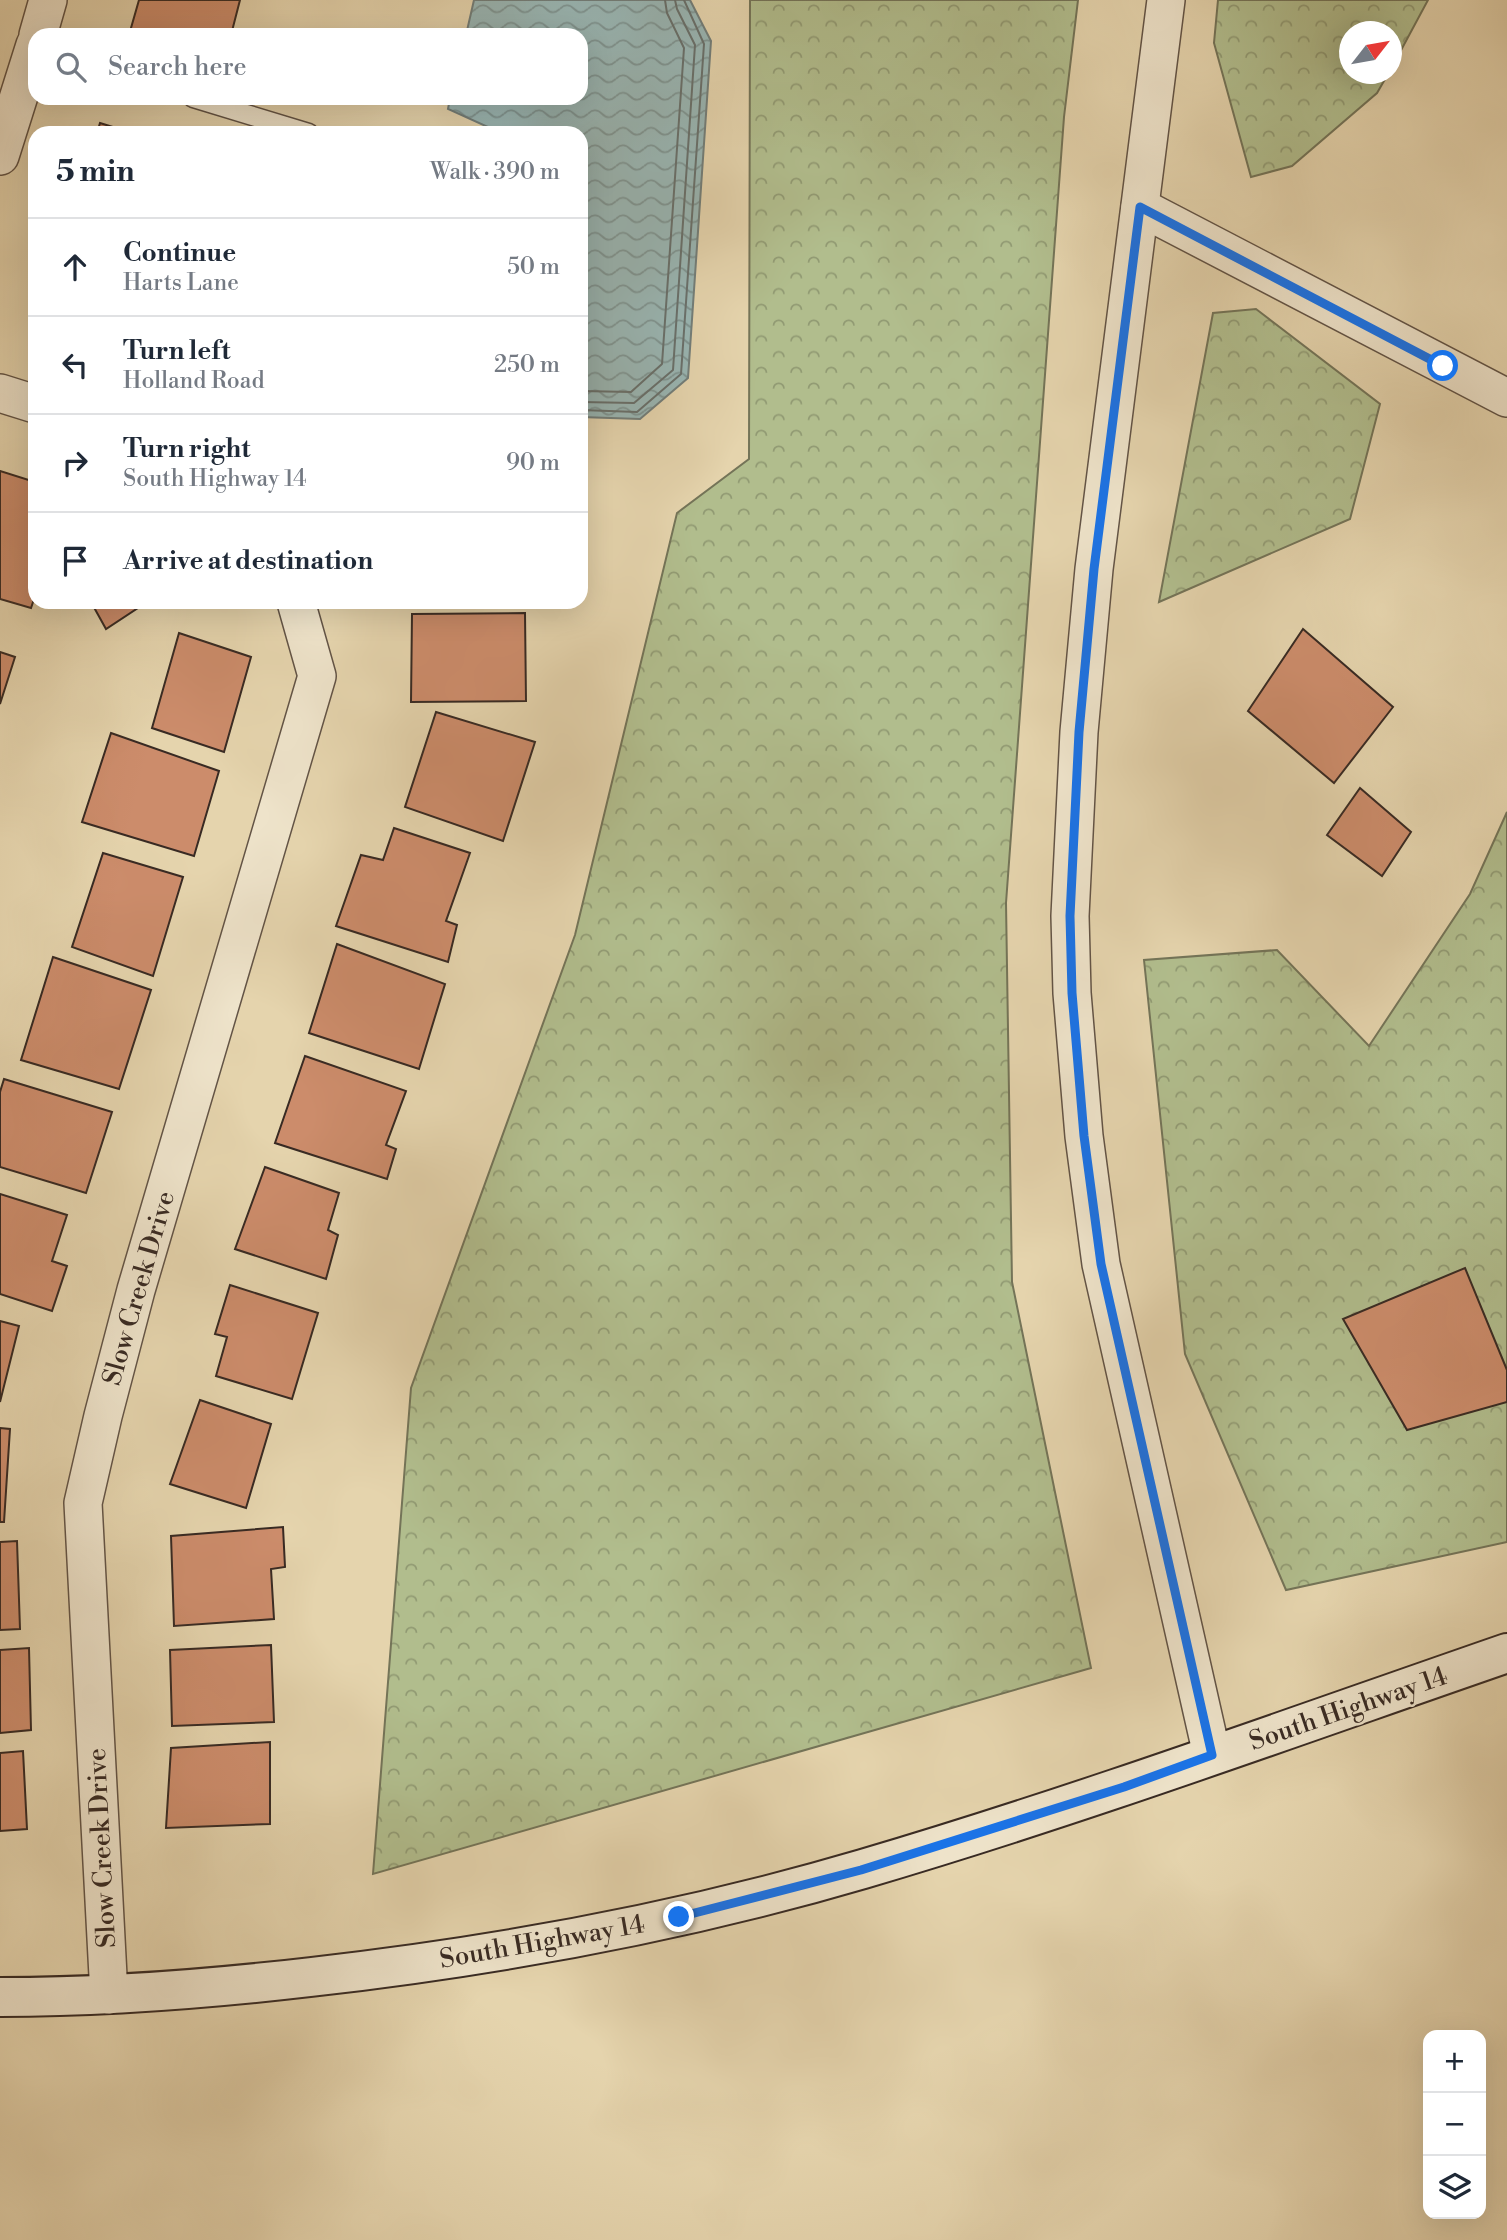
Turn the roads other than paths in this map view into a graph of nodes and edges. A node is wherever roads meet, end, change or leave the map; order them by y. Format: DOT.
graph roads {
  1 [pos="48,0"];
  2 [pos="1166,0"];
  3 [pos="40,28"];
  4 [pos="28,67"];
  5 [pos="216,105"];
  6 [pos="286,126"];
  7 [pos="0,156"];
  8 [pos="1140,207"];
  9 [pos="0,393"];
  10 [pos="1507,398"];
  11 [pos="28,402"];
  12 [pos="298,609"];
  13 [pos="1507,1653"];
  14 [pos="1212,1755"];
  15 [pos="109,1995"];
  16 [pos="0,1997"];
  1 -- 3 [label="street"];
  2 -- 8 [label="street"];
  4 -- 7 [label="street"];
  5 -- 6 [label="lane"];
  8 -- 10 [label="street"];
  8 -- 14 [label="street"];
  9 -- 11 [label="street"];
  12 -- 15 [label="street, Slow Creek Drive"];
  13 -- 14 [label="main road, South Highway 14"];
  14 -- 15 [label="main road, South Highway 14"];
  15 -- 16 [label="main road, South Highway 14"];
}
